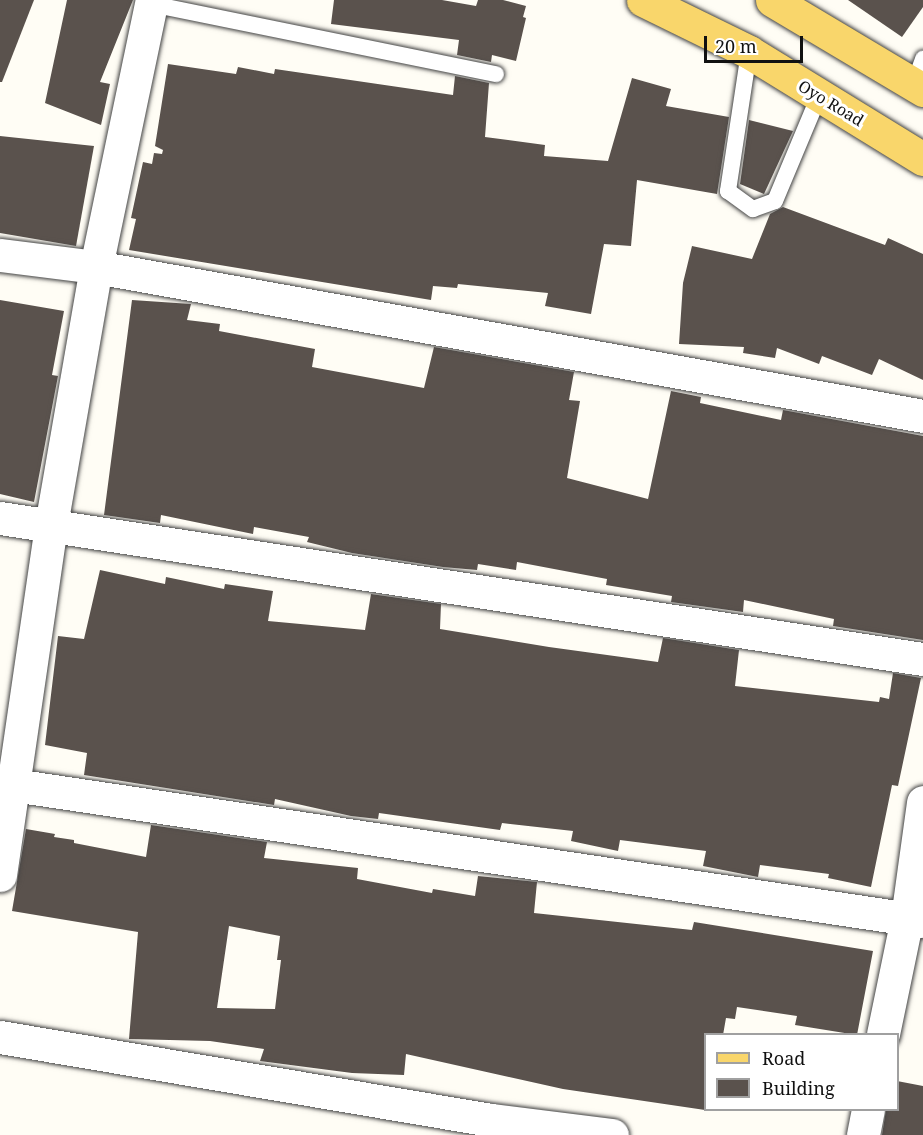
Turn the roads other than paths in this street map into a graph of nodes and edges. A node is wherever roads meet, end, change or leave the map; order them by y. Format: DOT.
graph roads {
  1 [pos="643,0"];
  2 [pos="772,0"];
  3 [pos="152,2"];
  4 [pos="749,52"];
  5 [pos="496,74"];
  6 [pos="920,77"];
  7 [pos="819,96"];
  8 [pos="923,159"];
  9 [pos="0,255"];
  10 [pos="96,267"];
  11 [pos="923,416"];
  12 [pos="0,518"];
  13 [pos="51,525"];
  14 [pos="923,659"];
  15 [pos="6,784"];
  16 [pos="923,802"];
  17 [pos="0,875"];
  18 [pos="915,920"];
  19 [pos="884,1033"];
  20 [pos="0,1037"];
  21 [pos="868,1111"];
  22 [pos="490,1127"];
  23 [pos="612,1135"];
  24 [pos="863,1135"];
  1 -- 4 [label="main road, Oyo Road"];
  2 -- 6 [label="main road"];
  3 -- 5 [label="lane"];
  3 -- 10 [label="street"];
  4 -- 7 [label="main road, Oyo Road"];
  4 -- 7 [label="lane"];
  7 -- 8 [label="main road, Oyo Road"];
  9 -- 10 [label="street"];
  10 -- 11 [label="street"];
  10 -- 13 [label="street"];
  12 -- 13 [label="street"];
  13 -- 14 [label="street"];
  13 -- 15 [label="street"];
  15 -- 17 [label="street"];
  15 -- 18 [label="street"];
  16 -- 18 [label="street"];
  18 -- 19 [label="street"];
  20 -- 22 [label="street"];
  21 -- 24 [label="street"];
  22 -- 23 [label="street"];
}
